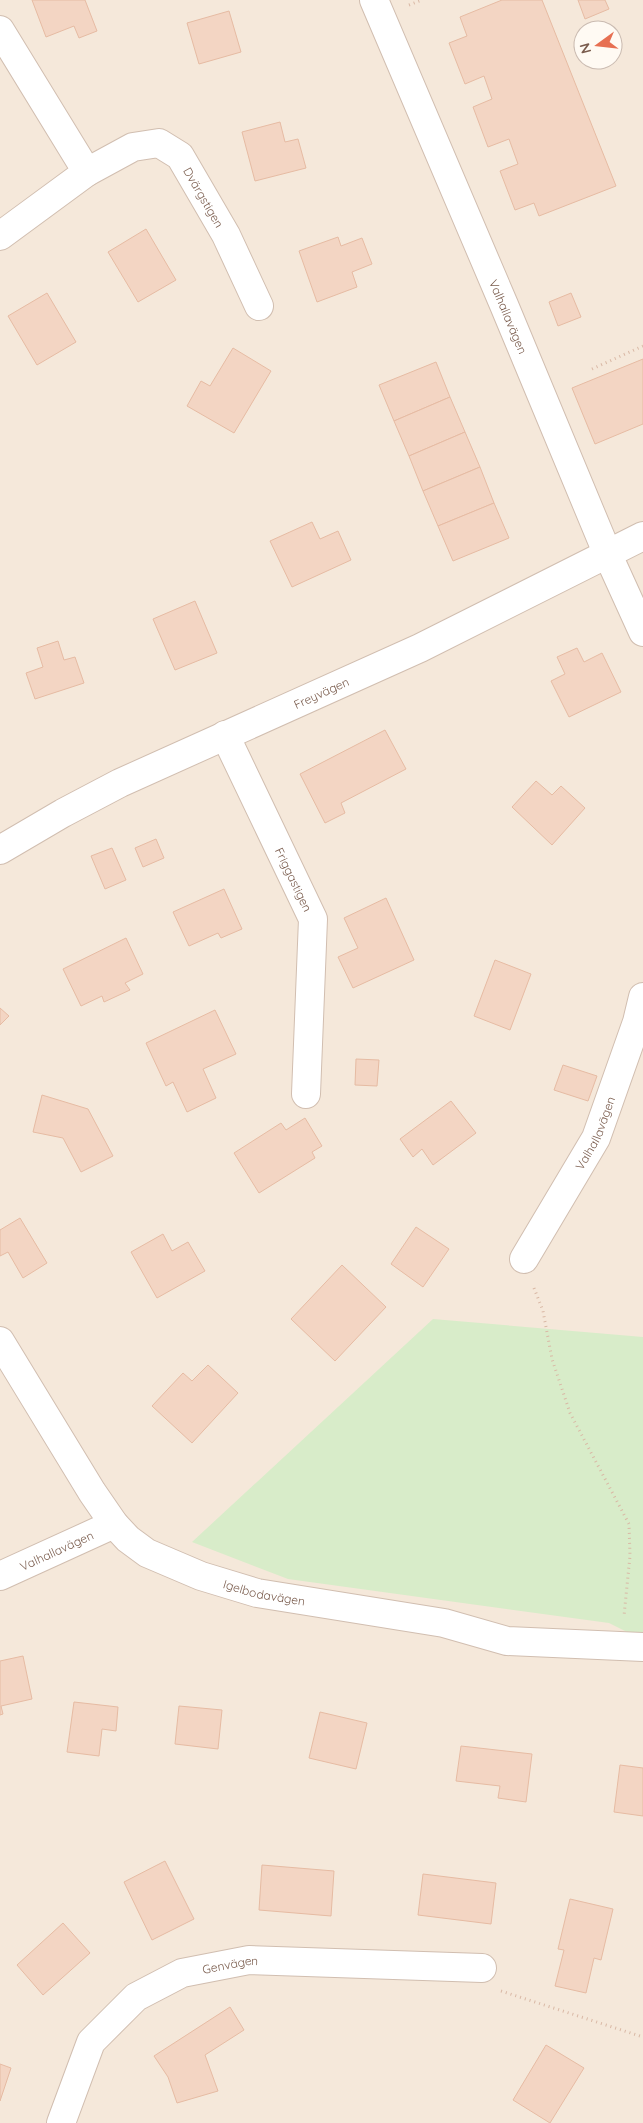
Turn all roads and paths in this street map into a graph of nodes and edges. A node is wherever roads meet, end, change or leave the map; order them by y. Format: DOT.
graph roads {
  1 [pos="374,0"];
  2 [pos="0,30"];
  3 [pos="87,172"];
  4 [pos="0,236"];
  5 [pos="259,306"];
  6 [pos="643,346"];
  7 [pos="592,369"];
  8 [pos="643,536"];
  9 [pos="608,555"];
  10 [pos="643,632"];
  11 [pos="225,735"];
  12 [pos="0,850"];
  13 [pos="643,996"];
  14 [pos="306,1094"];
  15 [pos="524,1259"];
  16 [pos="0,1340"];
  17 [pos="114,1524"];
  18 [pos="0,1576"];
  19 [pos="633,1646"];
  20 [pos="488,1978"];
  21 [pos="643,2038"];
  22 [pos="62,2123"];
  1 -- 9 [label="street, Valhallavägen"];
  2 -- 3 [label="street"];
  3 -- 4 [label="street, Dvärgstigen"];
  3 -- 5 [label="street, Dvärgstigen"];
  6 -- 7 [label="path"];
  8 -- 9 [label="street, Freyvägen"];
  9 -- 10 [label="street, Valhallavägen"];
  9 -- 11 [label="street, Freyvägen"];
  11 -- 12 [label="street, Freyvägen"];
  11 -- 14 [label="street, Friggastigen"];
  13 -- 15 [label="street, Valhallavägen"];
  15 -- 19 [label="path"];
  16 -- 17 [label="street, Igelbodavägen"];
  17 -- 18 [label="street, Valhallavägen"];
  17 -- 19 [label="street, Igelbodavägen"];
  20 -- 21 [label="path"];
  20 -- 22 [label="street, Genvägen"];
}
